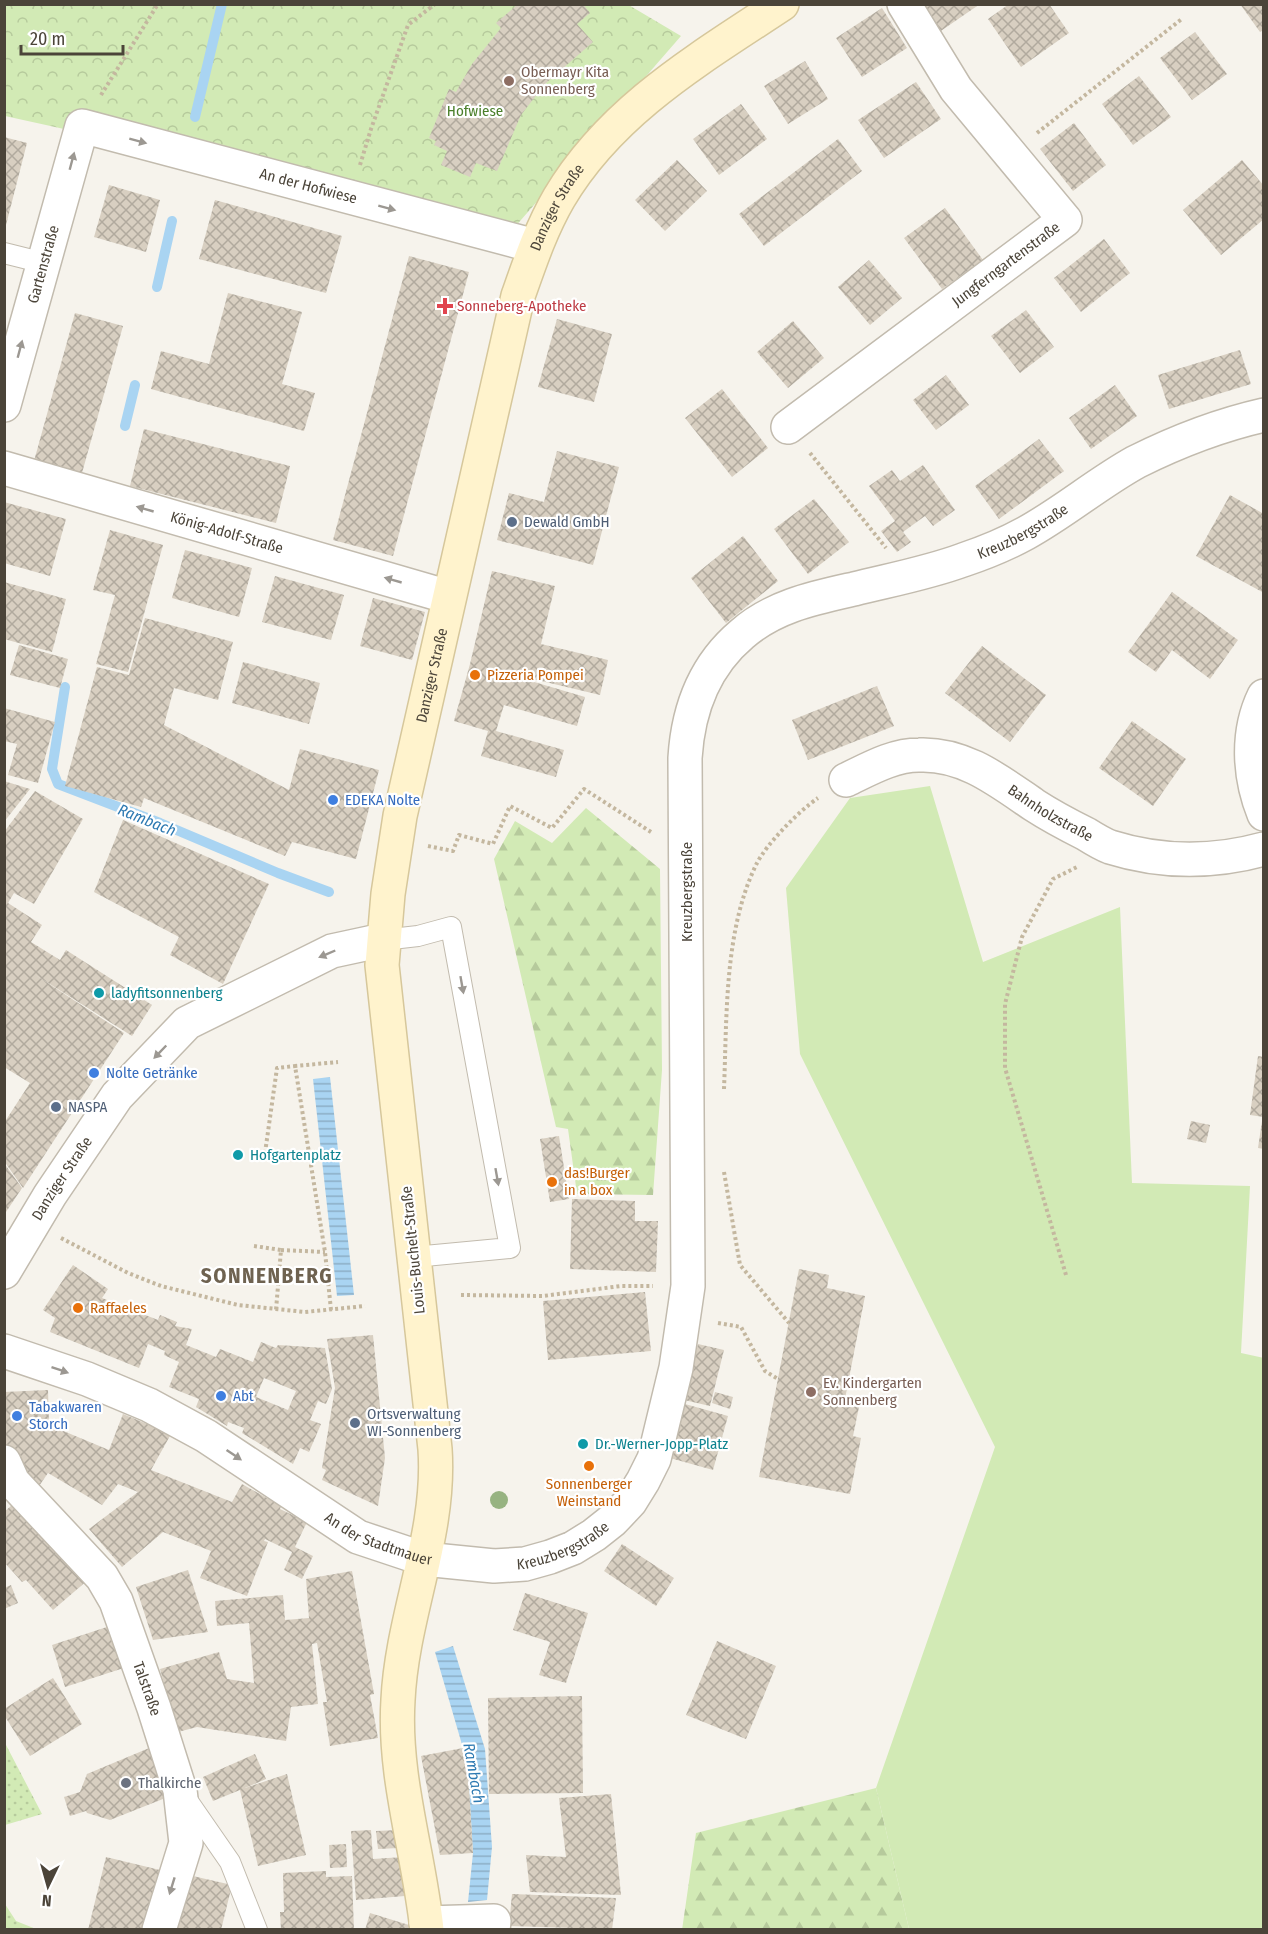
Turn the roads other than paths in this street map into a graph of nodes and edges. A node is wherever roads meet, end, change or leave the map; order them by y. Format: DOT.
graph roads {
  1 [pos="782,4"];
  2 [pos="904,4"];
  3 [pos="82,126"];
  4 [pos="535,246"];
  5 [pos="4,254"];
  6 [pos="44,263"];
  7 [pos="4,405"];
  8 [pos="1263,415"];
  9 [pos="789,427"];
  10 [pos="4,468"];
  11 [pos="449,597"];
  12 [pos="1263,696"];
  13 [pos="846,780"];
  14 [pos="1263,814"];
  15 [pos="1263,849"];
  16 [pos="383,940"];
  17 [pos="414,1257"];
  18 [pos="4,1272"];
  19 [pos="4,1351"];
  20 [pos="7,1478"];
  21 [pos="424,1559"];
  22 [pos="180,1790"];
  23 [pos="426,1926"];
  24 [pos="159,1929"];
  25 [pos="257,1929"];
  26 [pos="492,1929"];
  1 -- 4 [label="main road, Danziger Straße"];
  2 -- 9 [label="street, Jungferngartenstraße"];
  3 -- 4 [label="street, An der Hofwiese, one-way"];
  6 -- 3 [label="street, Gartenstraße, one-way"];
  4 -- 11 [label="main road, Danziger Straße"];
  5 -- 6 [label="lane"];
  7 -- 6 [label="street, Gartenstraße, one-way"];
  8 -- 21 [label="street, Kreuzbergstraße"];
  11 -- 10 [label="street, König-Adolf-Straße, one-way"];
  11 -- 16 [label="main road, Danziger Straße"];
  12 -- 14 [label="street"];
  13 -- 15 [label="street, Bahnholzstraße"];
  16 -- 17 [label="main road, Louis-Buchelt-Straße"];
  16 -- 17 [label="lane, one-way"];
  16 -- 18 [label="street, Danziger Straße, one-way"];
  17 -- 21 [label="main road, Louis-Buchelt-Straße"];
  19 -- 21 [label="street, An der Stadtmauer, one-way"];
  20 -- 22 [label="street, Talstraße"];
  21 -- 23 [label="main road, An der Stadtmauer"];
  22 -- 24 [label="street, Talstraße, one-way"];
  22 -- 25 [label="lane"];
  23 -- 26 [label="street, An der Stadtmauer"];
}
